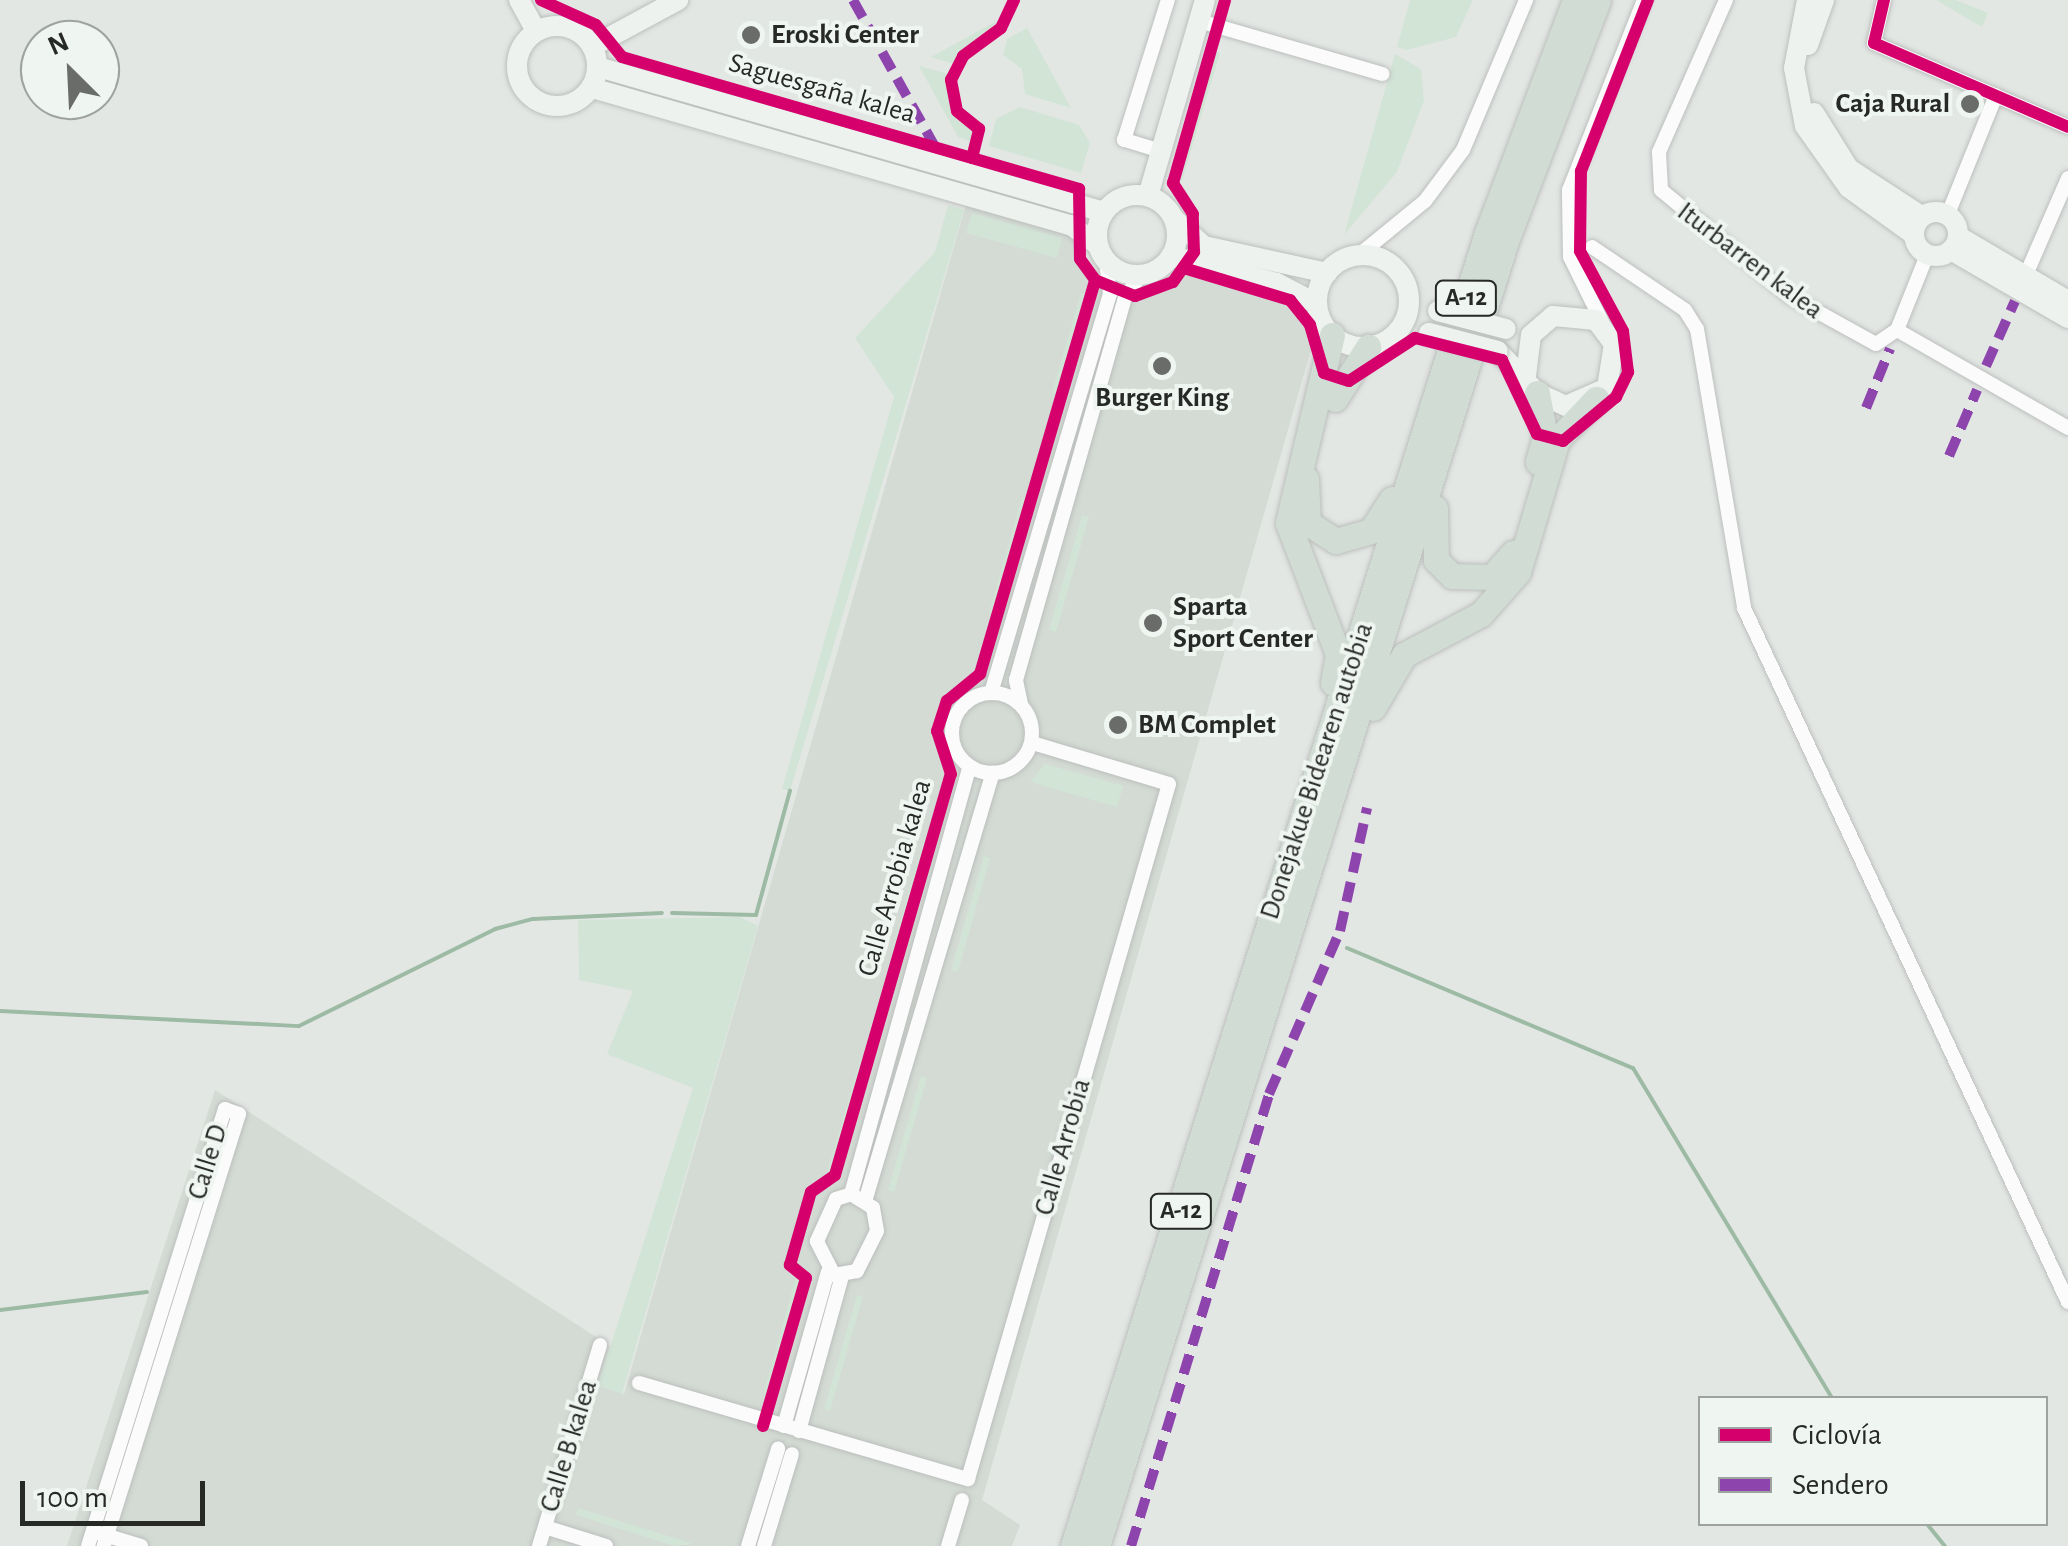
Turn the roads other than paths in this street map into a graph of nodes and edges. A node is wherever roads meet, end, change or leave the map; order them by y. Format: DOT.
graph roads {
  1 [pos="519,0"];
  2 [pos="678,0"];
  3 [pos="1168,0"];
  4 [pos="1186,0"];
  5 [pos="1205,0"];
  6 [pos="1516,0"];
  7 [pos="1526,0"];
  8 [pos="1575,0"];
  9 [pos="1598,0"];
  10 [pos="1644,0"];
  11 [pos="1726,0"];
  12 [pos="1807,0"];
  13 [pos="1824,0"];
  14 [pos="1884,0"];
  15 [pos="1198,22"];
  16 [pos="1515,30"];
  17 [pos="536,31"];
  18 [pos="594,67"];
  19 [pos="1382,74"];
  20 [pos="1996,96"];
  21 [pos="2068,127"];
  22 [pos="1161,151"];
  23 [pos="2068,178"];
  24 [pos="1148,196"];
  25 [pos="1104,212"];
  26 [pos="1948,214"];
  27 [pos="1175,220"];
  28 [pos="1917,225"];
  29 [pos="1955,243"];
  30 [pos="1592,246"];
  31 [pos="1102,253"];
  32 [pos="1927,255"];
  33 [pos="1171,256"];
  34 [pos="1359,256"];
  35 [pos="1327,273"];
  36 [pos="1141,275"];
  37 [pos="2025,276"];
  38 [pos="1408,290"];
  39 [pos="2068,301"];
  40 [pos="1317,304"];
  41 [pos="2068,318"];
  42 [pos="1606,330"];
  43 [pos="1896,330"];
  44 [pos="1398,331"];
  45 [pos="1332,335"];
  46 [pos="1530,335"];
  47 [pos="1368,347"];
  48 [pos="1440,379"];
  49 [pos="1532,385"];
  50 [pos="1596,399"];
  51 [pos="1452,418"];
  52 [pos="2068,428"];
  53 [pos="991,692"];
  54 [pos="1021,704"];
  55 [pos="1032,742"];
  56 [pos="970,766"];
  57 [pos="993,773"];
  58 [pos="1322,827"];
  59 [pos="1292,844"];
  60 [pos="858,1196"];
  61 [pos="835,1274"];
  62 [pos="2068,1302"];
  63 [pos="1160,1343"];
  64 [pos="600,1345"];
  65 [pos="639,1384"];
  66 [pos="792,1429"];
  67 [pos="1094,1480"];
  68 [pos="962,1500"];
  69 [pos="545,1527"];
  70 [pos="98,1540"];
  71 [pos="141,1546"];
  72 [pos="539,1546"];
  73 [pos="606,1546"];
  74 [pos="748,1546"];
  75 [pos="764,1546"];
  76 [pos="948,1546"];
  77 [pos="1065,1546"];
  78 [pos="1073,1546"];
  79 [pos="1097,1546"];
  80 [pos="1106,1546"];
  1 -- 17 [label="street"];
  2 -- 18 [label="street"];
  3 -- 22 [label="street"];
  4 -- 15 [label="street"];
  5 -- 15 [label="street"];
  6 -- 16 [label="street"];
  7 -- 16 [label="street"];
  8 -- 48 [label="highway, Donejakue Bidearen autobia / A-12"];
  9 -- 51 [label="highway, Donejakue Bidearen autobia / A-12"];
  10 -- 42 [label="street"];
  11 -- 43 [label="street, Iturbarren kalea"];
  12 -- 28 [label="street"];
  13 -- 28 [label="street"];
  14 -- 20 [label="street"];
  15 -- 19 [label="street"];
  15 -- 22 [label="street"];
  16 -- 34 [label="street"];
  17 -- 18 [label="street"];
  17 -- 18 [label="street"];
  18 -- 25 [label="street, Saguesgaña kalea"];
  18 -- 31 [label="street"];
  20 -- 21 [label="street"];
  20 -- 26 [label="street"];
  22 -- 24 [label="street"];
  23 -- 37 [label="street"];
  24 -- 25 [label="street"];
  24 -- 27 [label="street"];
  25 -- 31 [label="street"];
  26 -- 28 [label="street"];
  26 -- 29 [label="street"];
  27 -- 33 [label="street"];
  27 -- 35 [label="street"];
  28 -- 32 [label="street"];
  29 -- 32 [label="street"];
  29 -- 37 [label="street"];
  29 -- 41 [label="street"];
  30 -- 62 [label="street"];
  31 -- 36 [label="street"];
  31 -- 53 [label="street"];
  32 -- 43 [label="street"];
  33 -- 36 [label="street"];
  33 -- 40 [label="street"];
  34 -- 35 [label="street"];
  34 -- 38 [label="street"];
  35 -- 40 [label="street"];
  36 -- 54 [label="street"];
  37 -- 39 [label="street"];
  38 -- 44 [label="street"];
  38 -- 46 [label="street, bridge"];
  40 -- 45 [label="street"];
  42 -- 46 [label="street"];
  42 -- 50 [label="street"];
  43 -- 52 [label="street"];
  44 -- 47 [label="street"];
  44 -- 49 [label="street, bridge"];
  45 -- 47 [label="street"];
  45 -- 59 [label="highway"];
  46 -- 49 [label="street"];
  47 -- 48 [label="highway"];
  48 -- 59 [label="highway, Donejakue Bidearen autobia / A-12"];
  49 -- 50 [label="street"];
  49 -- 51 [label="highway"];
  50 -- 58 [label="highway"];
  51 -- 58 [label="highway, Donejakue Bidearen autobia / A-12"];
  53 -- 54 [label="street"];
  53 -- 56 [label="street"];
  54 -- 55 [label="street"];
  55 -- 57 [label="street"];
  55 -- 66 [label="street, Calle Arrobia"];
  56 -- 57 [label="street"];
  56 -- 60 [label="street"];
  57 -- 60 [label="street"];
  58 -- 63 [label="highway, Donejakue Bidearen autobia / A-12"];
  59 -- 67 [label="highway, Donejakue Bidearen autobia / A-12"];
  60 -- 61 [label="street"];
  60 -- 61 [label="street"];
  61 -- 66 [label="street"];
  63 -- 79 [label="highway, Donejakue Bidearen autobia / A-12"];
  63 -- 80 [label="highway"];
  64 -- 69 [label="street, Calle B kalea"];
  65 -- 66 [label="street, Calle Arrobia"];
  67 -- 77 [label="highway"];
  67 -- 78 [label="highway, Donejakue Bidearen autobia / A-12"];
  68 -- 76 [label="street"];
  69 -- 72 [label="street, Calle B kalea"];
  69 -- 73 [label="street"];
  70 -- 70 [label="street, Calle D"];
  70 -- 71 [label="street"];
  74 -- 75 [label="street"];
}
